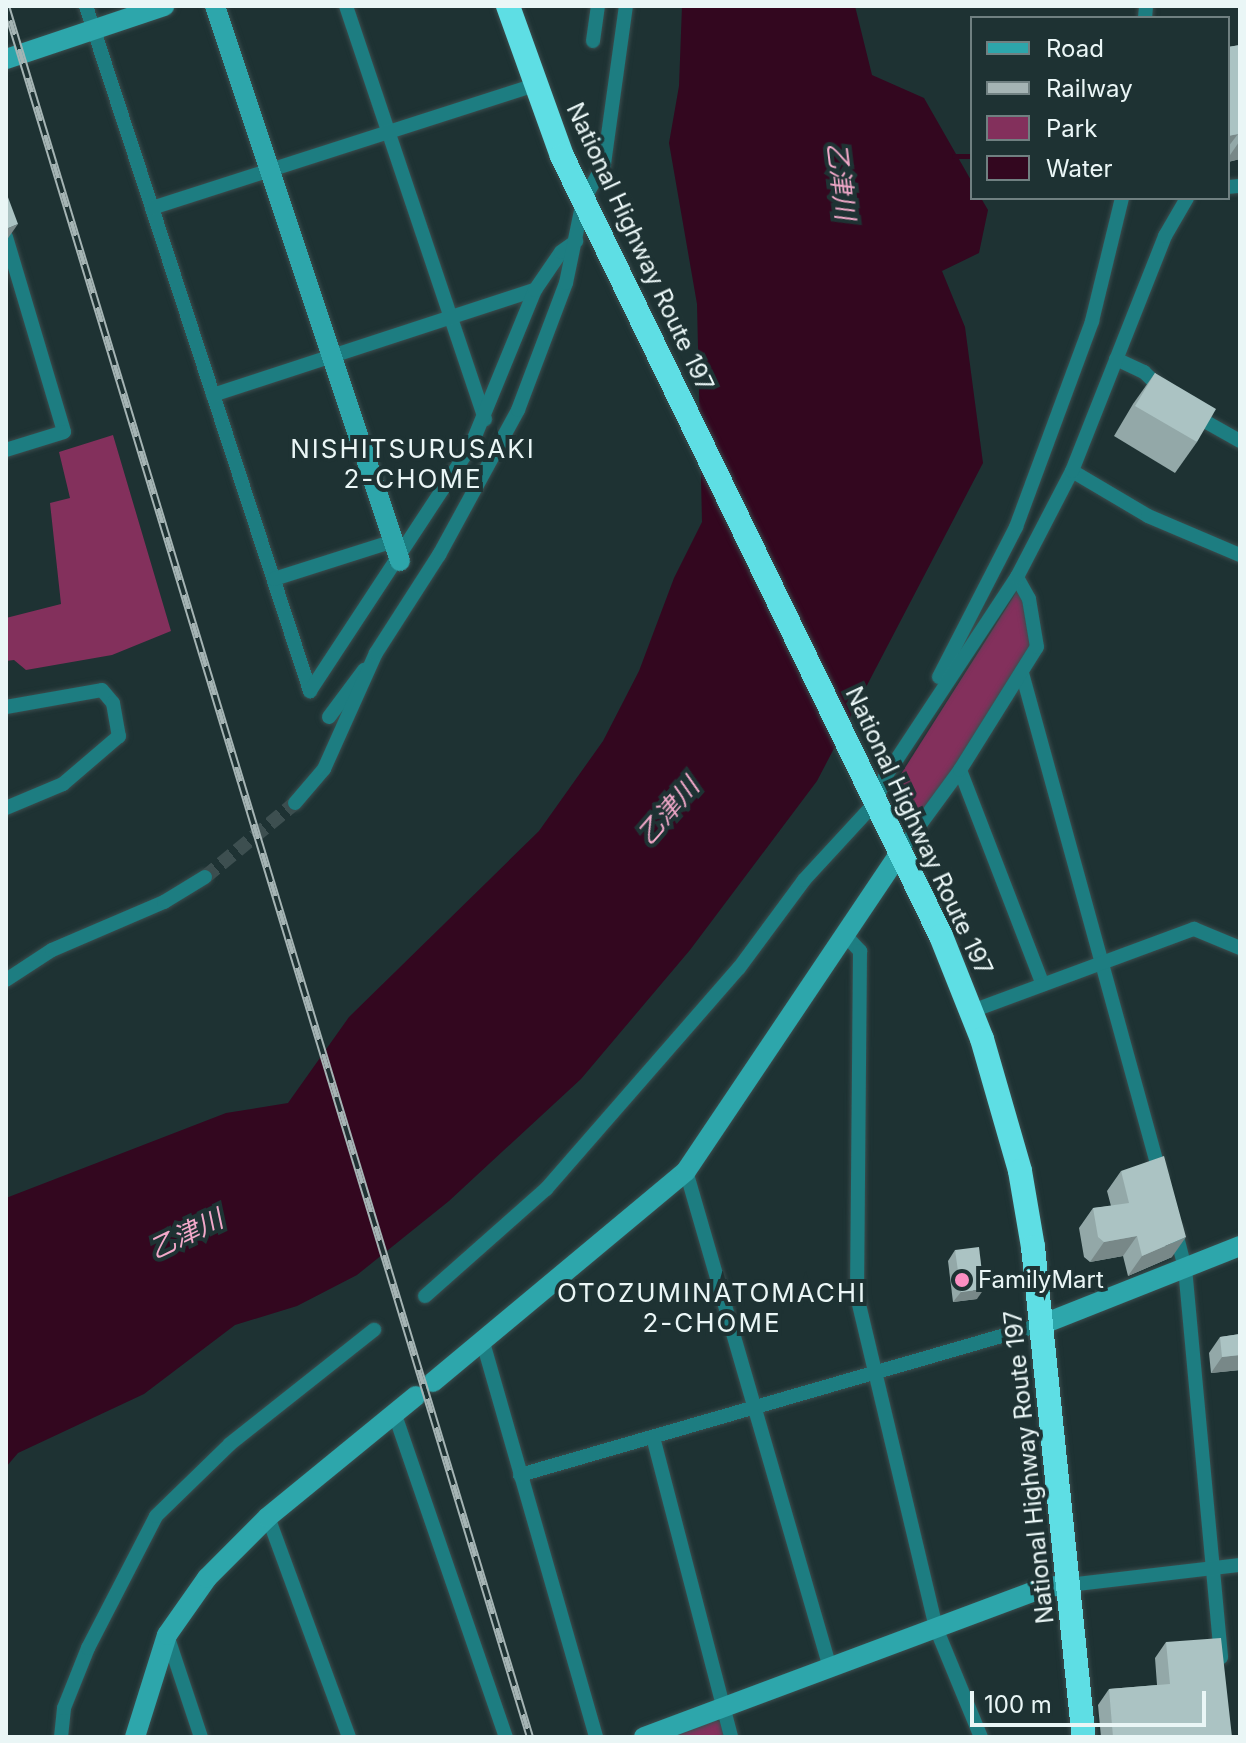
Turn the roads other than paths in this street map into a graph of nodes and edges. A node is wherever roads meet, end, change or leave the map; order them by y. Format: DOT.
graph roads {
  1 [pos="86,6"];
  2 [pos="164,6"];
  3 [pos="215,6"];
  4 [pos="346,6"];
  5 [pos="508,6"];
  6 [pos="598,6"];
  7 [pos="626,6"];
  8 [pos="93,30"];
  9 [pos="593,41"];
  10 [pos="6,59"];
  11 [pos="536,85"];
  12 [pos="389,132"];
  13 [pos="270,170"];
  14 [pos="1122,200"];
  15 [pos="1186,200"];
  16 [pos="583,201"];
  17 [pos="152,208"];
  18 [pos="585,232"];
  19 [pos="6,237"];
  20 [pos="11,269"];
  21 [pos="535,290"];
  22 [pos="451,318"];
  23 [pos="332,356"];
  24 [pos="1116,359"];
  25 [pos="213,395"];
  26 [pos="485,419"];
  27 [pos="1240,441"];
  28 [pos="6,450"];
  29 [pos="1072,471"];
  30 [pos="394,541"];
  31 [pos="1240,555"];
  32 [pos="400,561"];
  33 [pos="1017,577"];
  34 [pos="274,579"];
  35 [pos="376,653"];
  36 [pos="1022,673"];
  37 [pos="6,707"];
  38 [pos="329,717"];
  39 [pos="924,717"];
  40 [pos="960,770"];
  41 [pos="876,802"];
  42 [pos="295,803"];
  43 [pos="6,808"];
  44 [pos="900,852"];
  45 [pos="205,877"];
  46 [pos="846,936"];
  47 [pos="1240,948"];
  48 [pos="1102,963"];
  49 [pos="6,980"];
  50 [pos="1043,985"];
  51 [pos="972,1011"];
  52 [pos="686,1171"];
  53 [pos="1164,1192"];
  54 [pos="1169,1207"];
  55 [pos="1240,1246"];
  56 [pos="1185,1268"];
  57 [pos="425,1296"];
  58 [pos="1043,1324"];
  59 [pos="374,1330"];
  60 [pos="482,1339"];
  61 [pos="877,1373"];
  62 [pos="433,1382"];
  63 [pos="416,1396"];
  64 [pos="754,1408"];
  65 [pos="395,1415"];
  66 [pos="653,1437"];
  67 [pos="520,1475"];
  68 [pos="268,1517"];
  69 [pos="1240,1565"];
  70 [pos="1215,1568"];
  71 [pos="1069,1585"];
  72 [pos="936,1628"];
  73 [pos="167,1635"];
  74 [pos="830,1668"];
  75 [pos="1223,1676"];
  76 [pos="724,1707"];
  77 [pos="61,1737"];
  78 [pos="135,1737"];
  79 [pos="201,1737"];
  80 [pos="349,1737"];
  81 [pos="506,1737"];
  82 [pos="596,1737"];
  83 [pos="644,1737"];
  84 [pos="731,1737"];
  85 [pos="981,1737"];
  86 [pos="1084,1737"];
  1 -- 8 [label="street"];
  2 -- 8 [label="street"];
  3 -- 13 [label="street"];
  4 -- 12 [label="street"];
  5 -- 11 [label="highway, National Highway Route 197"];
  6 -- 9 [label="street"];
  7 -- 16 [label="street"];
  8 -- 10 [label="street"];
  8 -- 17 [label="street"];
  11 -- 12 [label="street"];
  11 -- 16 [label="highway, National Highway Route 197"];
  12 -- 13 [label="street"];
  12 -- 22 [label="street"];
  13 -- 17 [label="street"];
  13 -- 23 [label="street"];
  14 -- 39 [label="street"];
  15 -- 24 [label="street"];
  16 -- 18 [label="highway, National Highway Route 197"];
  17 -- 25 [label="street"];
  18 -- 21 [label="street"];
  18 -- 35 [label="street"];
  18 -- 41 [label="highway, National Highway Route 197"];
  19 -- 20 [label="street"];
  20 -- 28 [label="street"];
  21 -- 22 [label="street"];
  21 -- 26 [label="street"];
  22 -- 23 [label="street"];
  22 -- 26 [label="street"];
  23 -- 25 [label="street"];
  23 -- 30 [label="street"];
  24 -- 27 [label="street"];
  24 -- 29 [label="street"];
  25 -- 34 [label="street"];
  26 -- 32 [label="street"];
  29 -- 31 [label="street"];
  29 -- 33 [label="street"];
  30 -- 32 [label="street"];
  30 -- 34 [label="street"];
  32 -- 34 [label="street"];
  33 -- 36 [label="street"];
  33 -- 39 [label="street"];
  35 -- 38 [label="street"];
  35 -- 42 [label="street"];
  36 -- 40 [label="street"];
  36 -- 48 [label="street"];
  37 -- 43 [label="street"];
  39 -- 41 [label="street"];
  40 -- 44 [label="street"];
  40 -- 50 [label="street"];
  41 -- 44 [label="highway, National Highway Route 197"];
  41 -- 57 [label="street"];
  44 -- 46 [label="street"];
  44 -- 51 [label="highway, National Highway Route 197"];
  45 -- 49 [label="street"];
  46 -- 52 [label="street"];
  46 -- 61 [label="street"];
  47 -- 48 [label="street"];
  48 -- 50 [label="street"];
  48 -- 53 [label="street"];
  50 -- 51 [label="street"];
  51 -- 58 [label="highway, National Highway Route 197"];
  52 -- 60 [label="street"];
  52 -- 64 [label="street"];
  54 -- 56 [label="street"];
  55 -- 56 [label="street"];
  56 -- 58 [label="street"];
  56 -- 70 [label="street"];
  58 -- 61 [label="street"];
  58 -- 71 [label="highway, National Highway Route 197"];
  59 -- 77 [label="street"];
  60 -- 62 [label="street"];
  60 -- 67 [label="street"];
  61 -- 64 [label="street"];
  61 -- 72 [label="street"];
  63 -- 65 [label="street"];
  64 -- 66 [label="street"];
  64 -- 74 [label="street"];
  65 -- 68 [label="street"];
  65 -- 81 [label="street"];
  66 -- 67 [label="street"];
  66 -- 76 [label="street"];
  67 -- 82 [label="street"];
  68 -- 73 [label="street"];
  68 -- 80 [label="street"];
  69 -- 70 [label="street"];
  70 -- 71 [label="street"];
  70 -- 75 [label="street"];
  71 -- 72 [label="street"];
  71 -- 86 [label="highway, National Highway Route 197"];
  72 -- 74 [label="street"];
  72 -- 85 [label="street"];
  73 -- 78 [label="street"];
  73 -- 79 [label="street"];
  74 -- 76 [label="street"];
  76 -- 83 [label="street"];
  76 -- 84 [label="street"];
}
